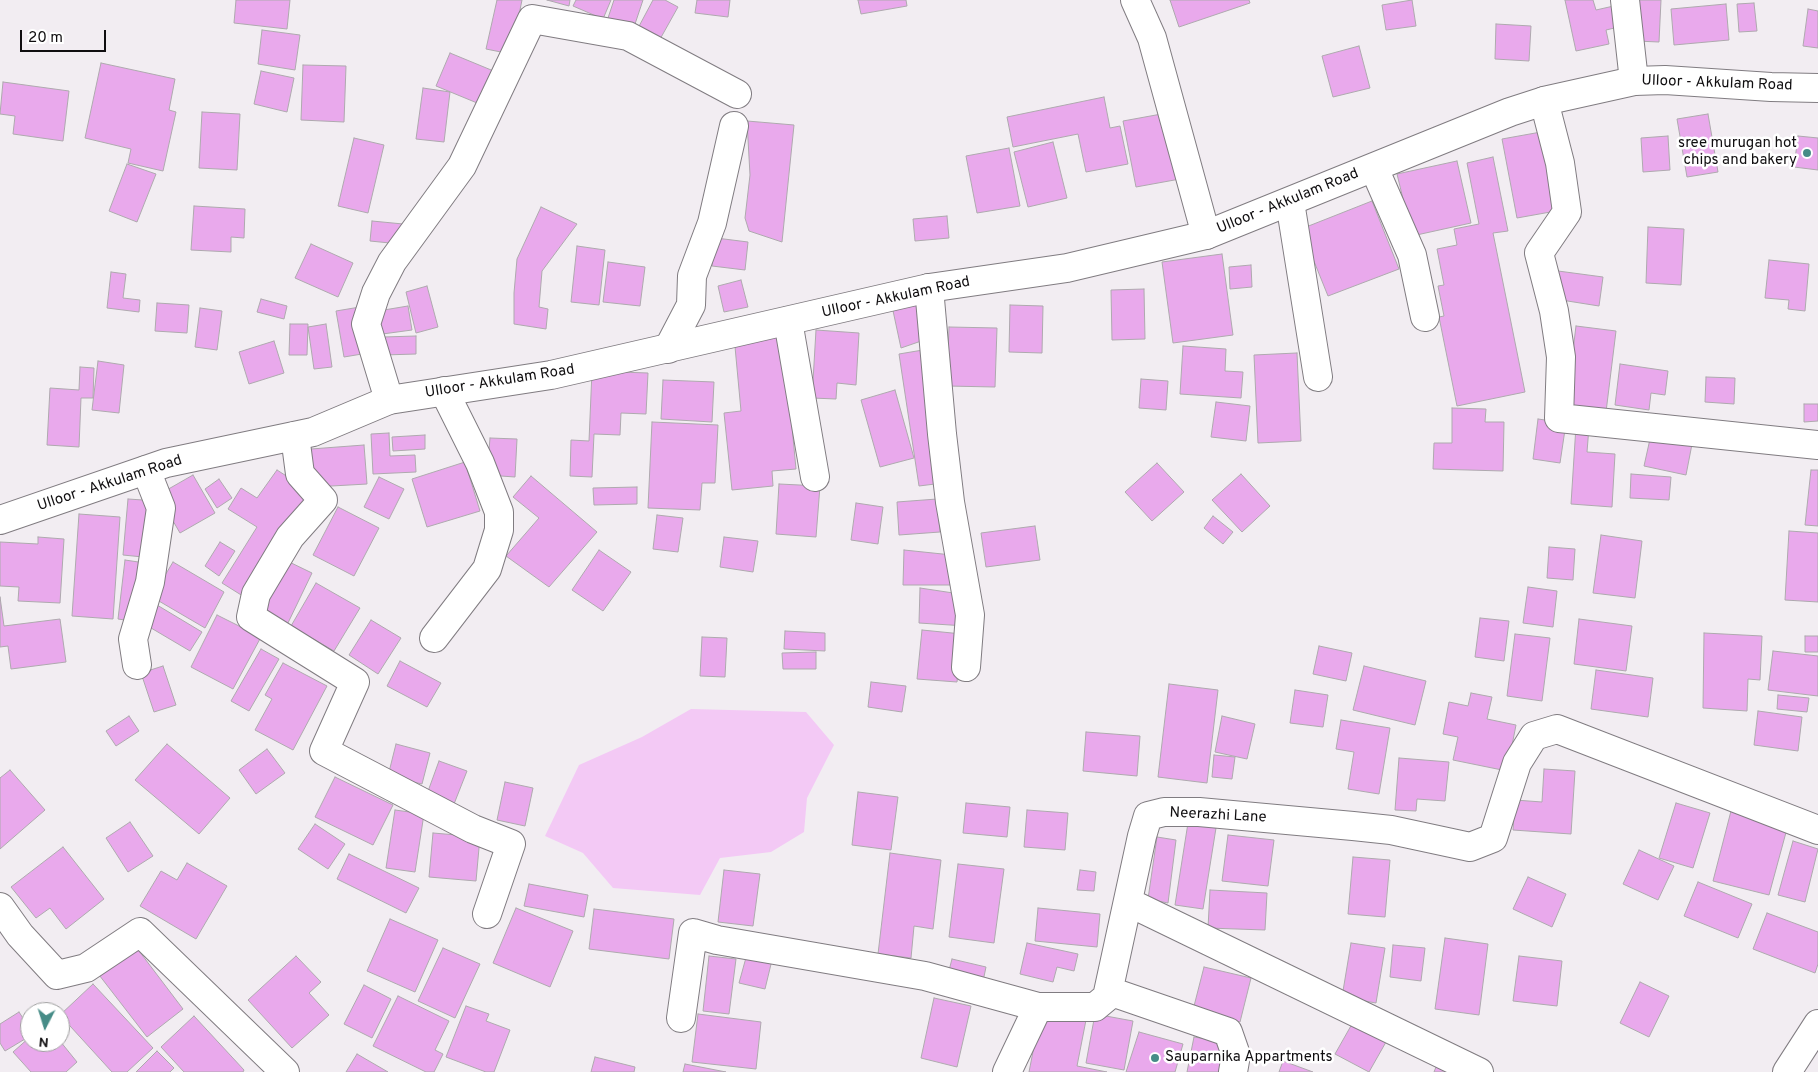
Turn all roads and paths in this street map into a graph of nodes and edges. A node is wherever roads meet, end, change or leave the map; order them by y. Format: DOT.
graph roads {
  1 [pos="1135,0"];
  2 [pos="1625,0"];
  3 [pos="1634,81"];
  4 [pos="1818,88"];
  5 [pos="737,94"];
  6 [pos="1544,102"];
  7 [pos="734,126"];
  8 [pos="1374,168"];
  9 [pos="1290,202"];
  10 [pos="1206,235"];
  11 [pos="929,288"];
  12 [pos="1426,317"];
  13 [pos="788,321"];
  14 [pos="668,349"];
  15 [pos="1318,377"];
  16 [pos="444,391"];
  17 [pos="389,400"];
  18 [pos="296,436"];
  19 [pos="1818,445"];
  20 [pos="146,470"];
  21 [pos="814,477"];
  22 [pos="0,520"];
  23 [pos="434,638"];
  24 [pos="137,665"];
  25 [pos="966,667"];
  26 [pos="1818,830"];
  27 [pos="1128,902"];
  28 [pos="0,907"];
  29 [pos="487,914"];
  30 [pos="1109,991"];
  31 [pos="1038,1007"];
  32 [pos="681,1018"];
  33 [pos="1818,1024"];
  34 [pos="1793,1071"];
  35 [pos="285,1072"];
  36 [pos="1007,1072"];
  37 [pos="1233,1072"];
  38 [pos="1480,1072"];
  1 -- 10 [label="street"];
  2 -- 3 [label="street"];
  3 -- 4 [label="street, Ulloor - Akkulam Road"];
  3 -- 6 [label="street, Ulloor - Akkulam Road"];
  5 -- 17 [label="street"];
  6 -- 8 [label="street, Ulloor - Akkulam Road"];
  6 -- 19 [label="street"];
  7 -- 14 [label="street"];
  8 -- 9 [label="street, Ulloor - Akkulam Road"];
  8 -- 12 [label="street"];
  9 -- 10 [label="street, Ulloor - Akkulam Road"];
  9 -- 15 [label="street"];
  10 -- 11 [label="street, Ulloor - Akkulam Road"];
  11 -- 13 [label="street, Ulloor - Akkulam Road"];
  11 -- 25 [label="street"];
  13 -- 14 [label="street, Ulloor - Akkulam Road"];
  13 -- 21 [label="street"];
  14 -- 16 [label="street, Ulloor - Akkulam Road"];
  16 -- 17 [label="street, Ulloor - Akkulam Road"];
  16 -- 23 [label="street"];
  17 -- 18 [label="street, Ulloor - Akkulam Road"];
  18 -- 20 [label="street, Ulloor - Akkulam Road"];
  18 -- 29 [label="street"];
  20 -- 22 [label="street, Ulloor - Akkulam Road"];
  20 -- 24 [label="street"];
  26 -- 27 [label="street, Neerazhi Lane"];
  27 -- 30 [label="street, Neerazhi Lane"];
  27 -- 38 [label="street"];
  28 -- 35 [label="street"];
  30 -- 31 [label="street"];
  30 -- 37 [label="street"];
  31 -- 32 [label="street"];
  31 -- 36 [label="street"];
  33 -- 34 [label="street"];
}
